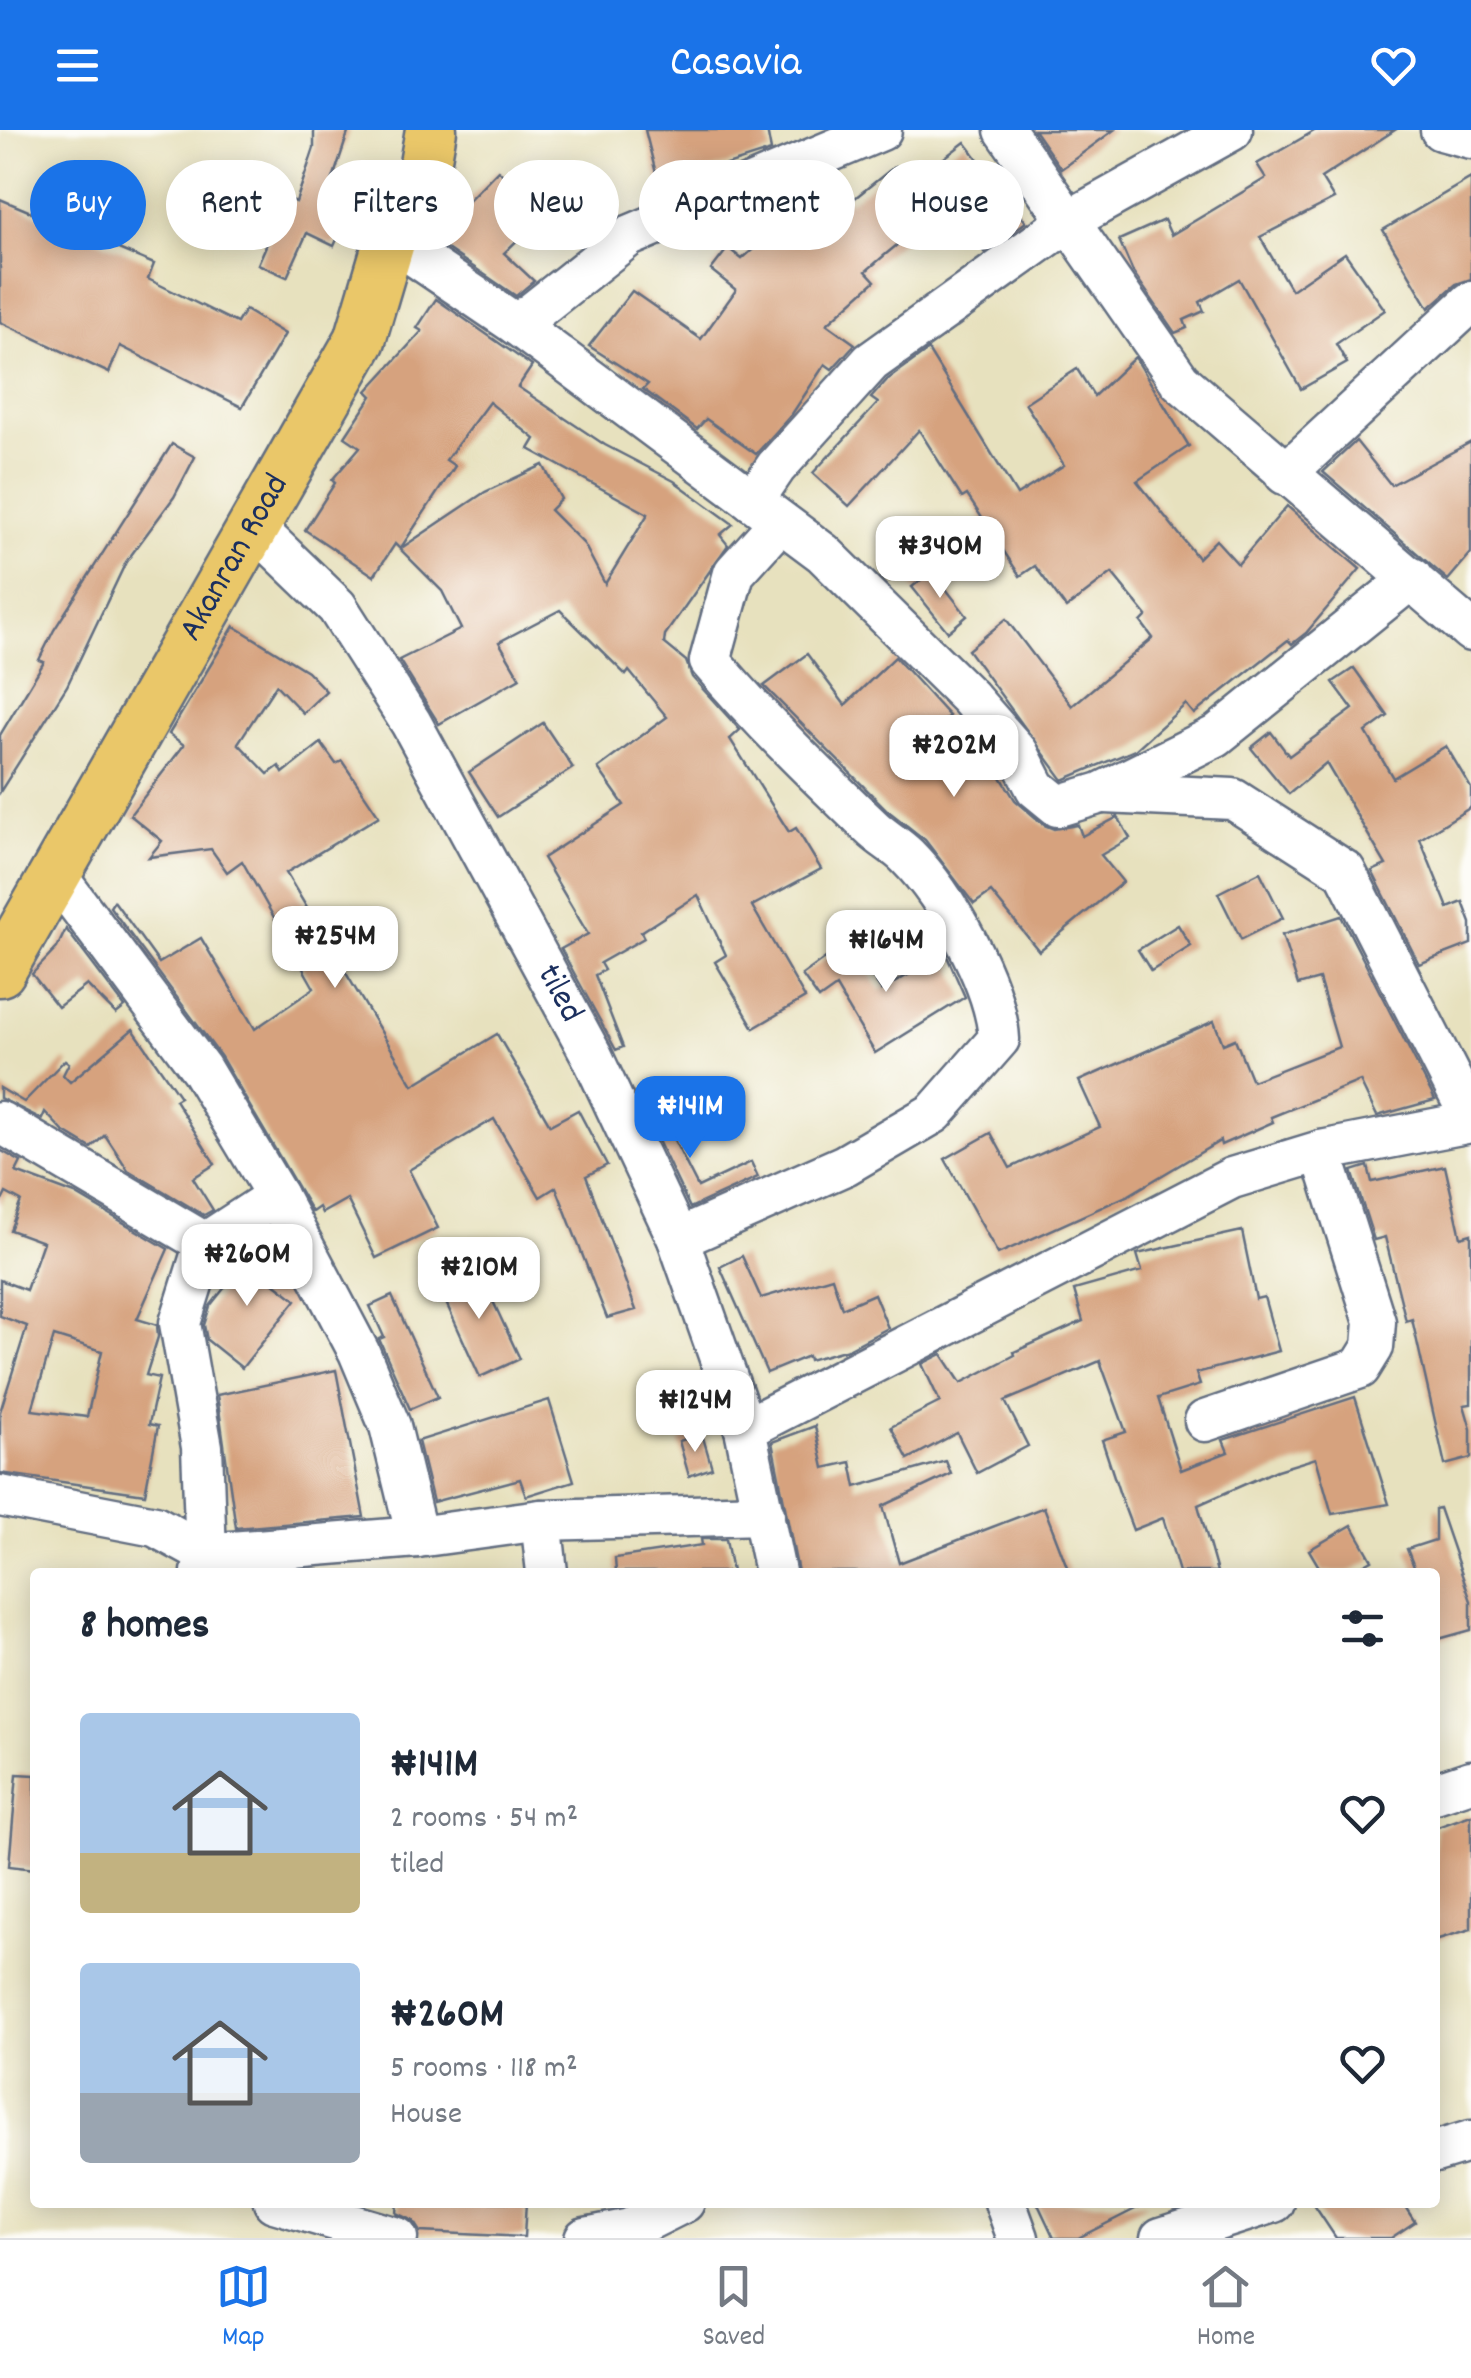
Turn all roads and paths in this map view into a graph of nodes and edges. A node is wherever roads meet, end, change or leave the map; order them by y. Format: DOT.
graph roads {
  1 [pos="430,130"];
  2 [pos="882,130"];
  3 [pos="1005,130"];
  4 [pos="1232,130"];
  5 [pos="1441,130"];
  6 [pos="1471,138"];
  7 [pos="426,160"];
  8 [pos="1070,220"];
  9 [pos="386,250"];
  10 [pos="407,250"];
  11 [pos="1471,302"];
  12 [pos="516,325"];
  13 [pos="1285,474"];
  14 [pos="767,512"];
  15 [pos="255,528"];
  16 [pos="1412,578"];
  17 [pos="1471,631"];
  18 [pos="1102,792"];
  19 [pos="56,874"];
  20 [pos="0,972"];
  21 [pos="1471,1120"];
  22 [pos="0,1122"];
  23 [pos="1321,1151"];
  24 [pos="276,1196"];
  25 [pos="678,1239"];
  26 [pos="205,1244"];
  27 [pos="1206,1421"];
  28 [pos="745,1429"];
  29 [pos="0,1496"];
  30 [pos="764,1514"];
  31 [pos="541,1520"];
  32 [pos="417,1537"];
  33 [pos="204,1563"];
  34 [pos="547,1568"];
  35 [pos="774,1568"];
  36 [pos="1471,1781"];
  37 [pos="1440,1791"];
  38 [pos="1471,2141"];
  39 [pos="1440,2150"];
  40 [pos="672,2208"];
  41 [pos="1007,2208"];
  42 [pos="1255,2208"];
  43 [pos="333,2210"];
  44 [pos="398,2238"];
  45 [pos="585,2238"];
  46 [pos="1018,2238"];
  47 [pos="1160,2238"];
  1 -- 7 [label="main road, Akanran Road"];
  2 -- 12 [label="street"];
  3 -- 8 [label="street"];
  4 -- 8 [label="street"];
  5 -- 6 [label="street"];
  8 -- 13 [label="street"];
  8 -- 14 [label="street"];
  9 -- 15 [label="main road, Akanran Road"];
  10 -- 12 [label="street"];
  11 -- 13 [label="street"];
  12 -- 14 [label="street"];
  13 -- 16 [label="street"];
  14 -- 18 [label="street"];
  14 -- 25 [label="street"];
  15 -- 19 [label="main road, Akanran Road"];
  15 -- 25 [label="street, tiled"];
  16 -- 17 [label="street"];
  16 -- 18 [label="street"];
  18 -- 21 [label="street"];
  19 -- 20 [label="main road, Akanran Road"];
  19 -- 24 [label="street"];
  21 -- 23 [label="street"];
  22 -- 26 [label="street"];
  23 -- 27 [label="street"];
  23 -- 28 [label="street"];
  24 -- 26 [label="street"];
  24 -- 32 [label="street"];
  25 -- 28 [label="street, tiled"];
  26 -- 33 [label="street"];
  28 -- 30 [label="street, tiled"];
  29 -- 33 [label="street"];
  30 -- 31 [label="street"];
  30 -- 35 [label="street, tiled"];
  31 -- 32 [label="street"];
  31 -- 34 [label="street"];
  32 -- 33 [label="street"];
  36 -- 37 [label="street"];
  38 -- 39 [label="street"];
  40 -- 45 [label="street"];
  41 -- 46 [label="street"];
  42 -- 47 [label="street"];
  43 -- 44 [label="street"];
}
